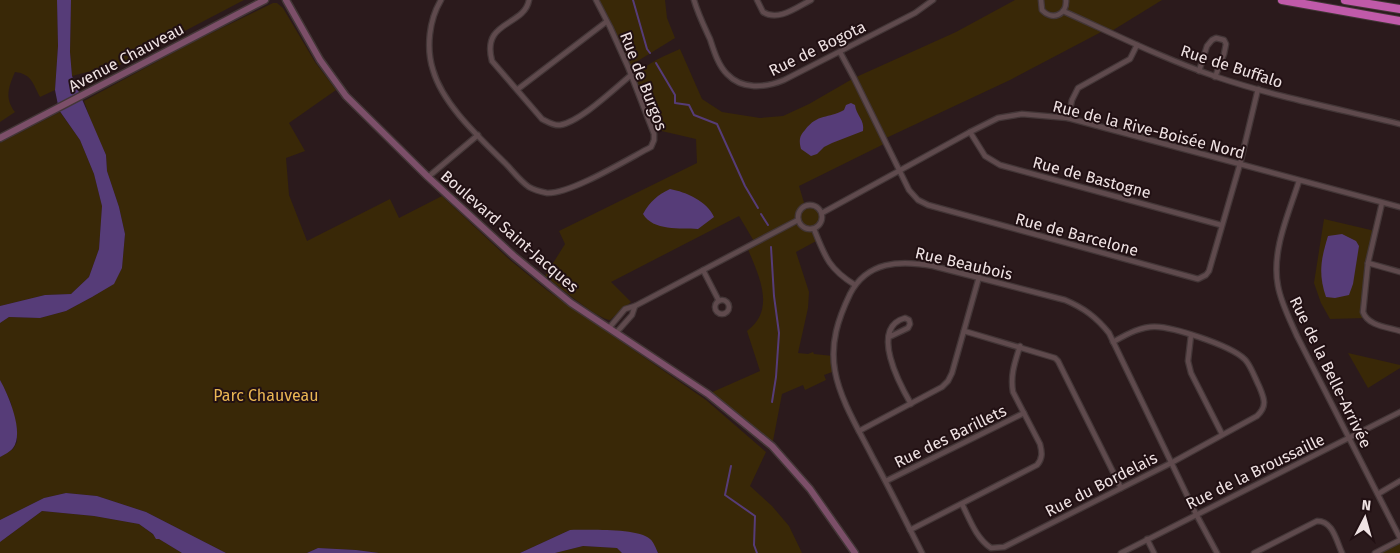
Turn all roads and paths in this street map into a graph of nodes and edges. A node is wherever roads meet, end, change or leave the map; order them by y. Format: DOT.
graph roads {
  1 [pos="265,0"];
  2 [pos="286,0"];
  3 [pos="441,0"];
  4 [pos="529,0"];
  5 [pos="596,0"];
  6 [pos="694,0"];
  7 [pos="757,0"];
  8 [pos="811,0"];
  9 [pos="933,0"];
  10 [pos="1041,0"];
  11 [pos="1066,0"];
  12 [pos="1282,0"];
  13 [pos="1345,0"];
  14 [pos="1400,9"];
  15 [pos="1063,11"];
  16 [pos="1400,21"];
  17 [pos="606,22"];
  18 [pos="1137,45"];
  19 [pos="840,52"];
  20 [pos="1199,70"];
  21 [pos="630,76"];
  22 [pos="1216,77"];
  23 [pos="518,89"];
  24 [pos="1258,89"];
  25 [pos="1068,118"];
  26 [pos="1400,124"];
  27 [pos="970,132"];
  28 [pos="478,135"];
  29 [pos="0,138"];
  30 [pos="1240,164"];
  31 [pos="899,170"];
  32 [pos="428,177"];
  33 [pos="1299,181"];
  34 [pos="1382,202"];
  35 [pos="1400,207"];
  36 [pos="822,213"];
  37 [pos="798,220"];
  38 [pos="1221,225"];
  39 [pos="814,229"];
  40 [pos="1368,263"];
  41 [pos="703,270"];
  42 [pos="1400,272"];
  43 [pos="979,277"];
  44 [pos="855,285"];
  45 [pos="719,301"];
  46 [pos="635,306"];
  47 [pos="609,328"];
  48 [pos="1400,330"];
  49 [pos="964,331"];
  50 [pos="616,333"];
  51 [pos="1191,335"];
  52 [pos="889,337"];
  53 [pos="1113,342"];
  54 [pos="1020,346"];
  55 [pos="911,404"];
  56 [pos="1400,412"];
  57 [pos="1024,413"];
  58 [pos="859,431"];
  59 [pos="1222,434"];
  60 [pos="1349,439"];
  61 [pos="1171,463"];
  62 [pos="886,481"];
  63 [pos="1400,481"];
  64 [pos="1121,488"];
  65 [pos="1378,494"];
  66 [pos="962,504"];
  67 [pos="1196,514"];
  68 [pos="910,530"];
  69 [pos="1147,539"];
  70 [pos="1400,539"];
  71 [pos="855,553"];
  72 [pos="922,553"];
  73 [pos="1121,553"];
  74 [pos="1154,553"];
  75 [pos="1217,553"];
  76 [pos="1254,553"];
  77 [pos="1342,553"];
  78 [pos="1375,553"];
  1 -- 29 [label="street, Avenue Chauveau"];
  2 -- 32 [label="street, Boulevard Saint-Jacques"];
  3 -- 28 [label="street"];
  4 -- 23 [label="street"];
  5 -- 17 [label="street, Rue de Burgos"];
  6 -- 19 [label="street, Rue de Bogota"];
  7 -- 8 [label="street"];
  9 -- 19 [label="street, Rue de Bogota"];
  10 -- 15 [label="street"];
  11 -- 15 [label="street"];
  12 -- 16 [label="highway"];
  13 -- 14 [label="highway"];
  15 -- 18 [label="street, Rue de Buffalo"];
  17 -- 21 [label="street, Rue de Burgos"];
  17 -- 23 [label="street"];
  18 -- 20 [label="street, Rue de Buffalo"];
  18 -- 25 [label="street"];
  19 -- 31 [label="street, Rue de Barcelone"];
  20 -- 22 [label="street, Rue de Buffalo"];
  20 -- 22 [label="street"];
  21 -- 23 [label="street"];
  21 -- 28 [label="street, Rue de Burgos"];
  22 -- 24 [label="street, Rue de Buffalo"];
  24 -- 26 [label="street, Rue de Buffalo"];
  24 -- 30 [label="street, Rue de Barcelone"];
  25 -- 27 [label="street, Rue de la Rive-Boisée Nord"];
  25 -- 30 [label="street, Rue de la Rive-Boisée Nord"];
  27 -- 31 [label="street, Rue de la Rive-Boisée Nord"];
  27 -- 38 [label="street, Rue de Bastogne"];
  28 -- 32 [label="street"];
  30 -- 33 [label="street, Rue de la Rive-Boisée Nord"];
  30 -- 38 [label="street, Rue de Barcelone"];
  31 -- 36 [label="street, Rue de la Rive-Boisée Nord"];
  31 -- 38 [label="street, Rue de Barcelone"];
  32 -- 47 [label="street, Boulevard Saint-Jacques"];
  33 -- 34 [label="street, Rue de la Rive-Boisée Nord"];
  33 -- 60 [label="street, Rue de la Belle-Arrivée"];
  34 -- 35 [label="street, Rue de la Rive-Boisée Nord"];
  34 -- 40 [label="street"];
  36 -- 37 [label="street"];
  36 -- 39 [label="street"];
  37 -- 39 [label="street"];
  37 -- 41 [label="street"];
  39 -- 44 [label="street"];
  40 -- 42 [label="street"];
  40 -- 48 [label="street"];
  41 -- 45 [label="street"];
  41 -- 46 [label="street"];
  43 -- 44 [label="street, Rue Beaubois"];
  43 -- 49 [label="street"];
  43 -- 53 [label="street, Rue Beaubois"];
  44 -- 58 [label="street, Rue Beaubois"];
  46 -- 47 [label="street"];
  46 -- 50 [label="street"];
  47 -- 50 [label="street, Boulevard Saint-Jacques"];
  49 -- 54 [label="street"];
  49 -- 55 [label="street"];
  50 -- 71 [label="street, Boulevard Saint-Jacques"];
  51 -- 53 [label="street"];
  51 -- 59 [label="street"];
  51 -- 59 [label="street, Rue du Bordelais"];
  52 -- 52 [label="street"];
  52 -- 55 [label="street"];
  53 -- 61 [label="street, Rue Beaubois"];
  54 -- 57 [label="street"];
  54 -- 64 [label="street"];
  55 -- 58 [label="street"];
  56 -- 60 [label="street, Rue de la Broussaille"];
  57 -- 62 [label="street, Rue des Barillets"];
  57 -- 66 [label="street"];
  58 -- 62 [label="street, Rue Beaubois"];
  59 -- 61 [label="street, Rue du Bordelais"];
  60 -- 65 [label="street, Rue de la Belle-Arrivée"];
  60 -- 67 [label="street, Rue de la Broussaille"];
  61 -- 64 [label="street, Rue du Bordelais"];
  61 -- 67 [label="street, Rue Beaubois"];
  62 -- 68 [label="street, Rue Beaubois"];
  63 -- 65 [label="street"];
  64 -- 66 [label="street, Rue du Bordelais"];
  65 -- 70 [label="street, Rue de la Belle-Arrivée"];
  66 -- 68 [label="street"];
  67 -- 69 [label="street, Rue de la Broussaille"];
  67 -- 75 [label="street, Rue Beaubois"];
  68 -- 72 [label="street, Rue Beaubois"];
  69 -- 73 [label="street, Rue de la Broussaille"];
  69 -- 74 [label="street"];
  70 -- 78 [label="street"];
  76 -- 77 [label="street"];
}
